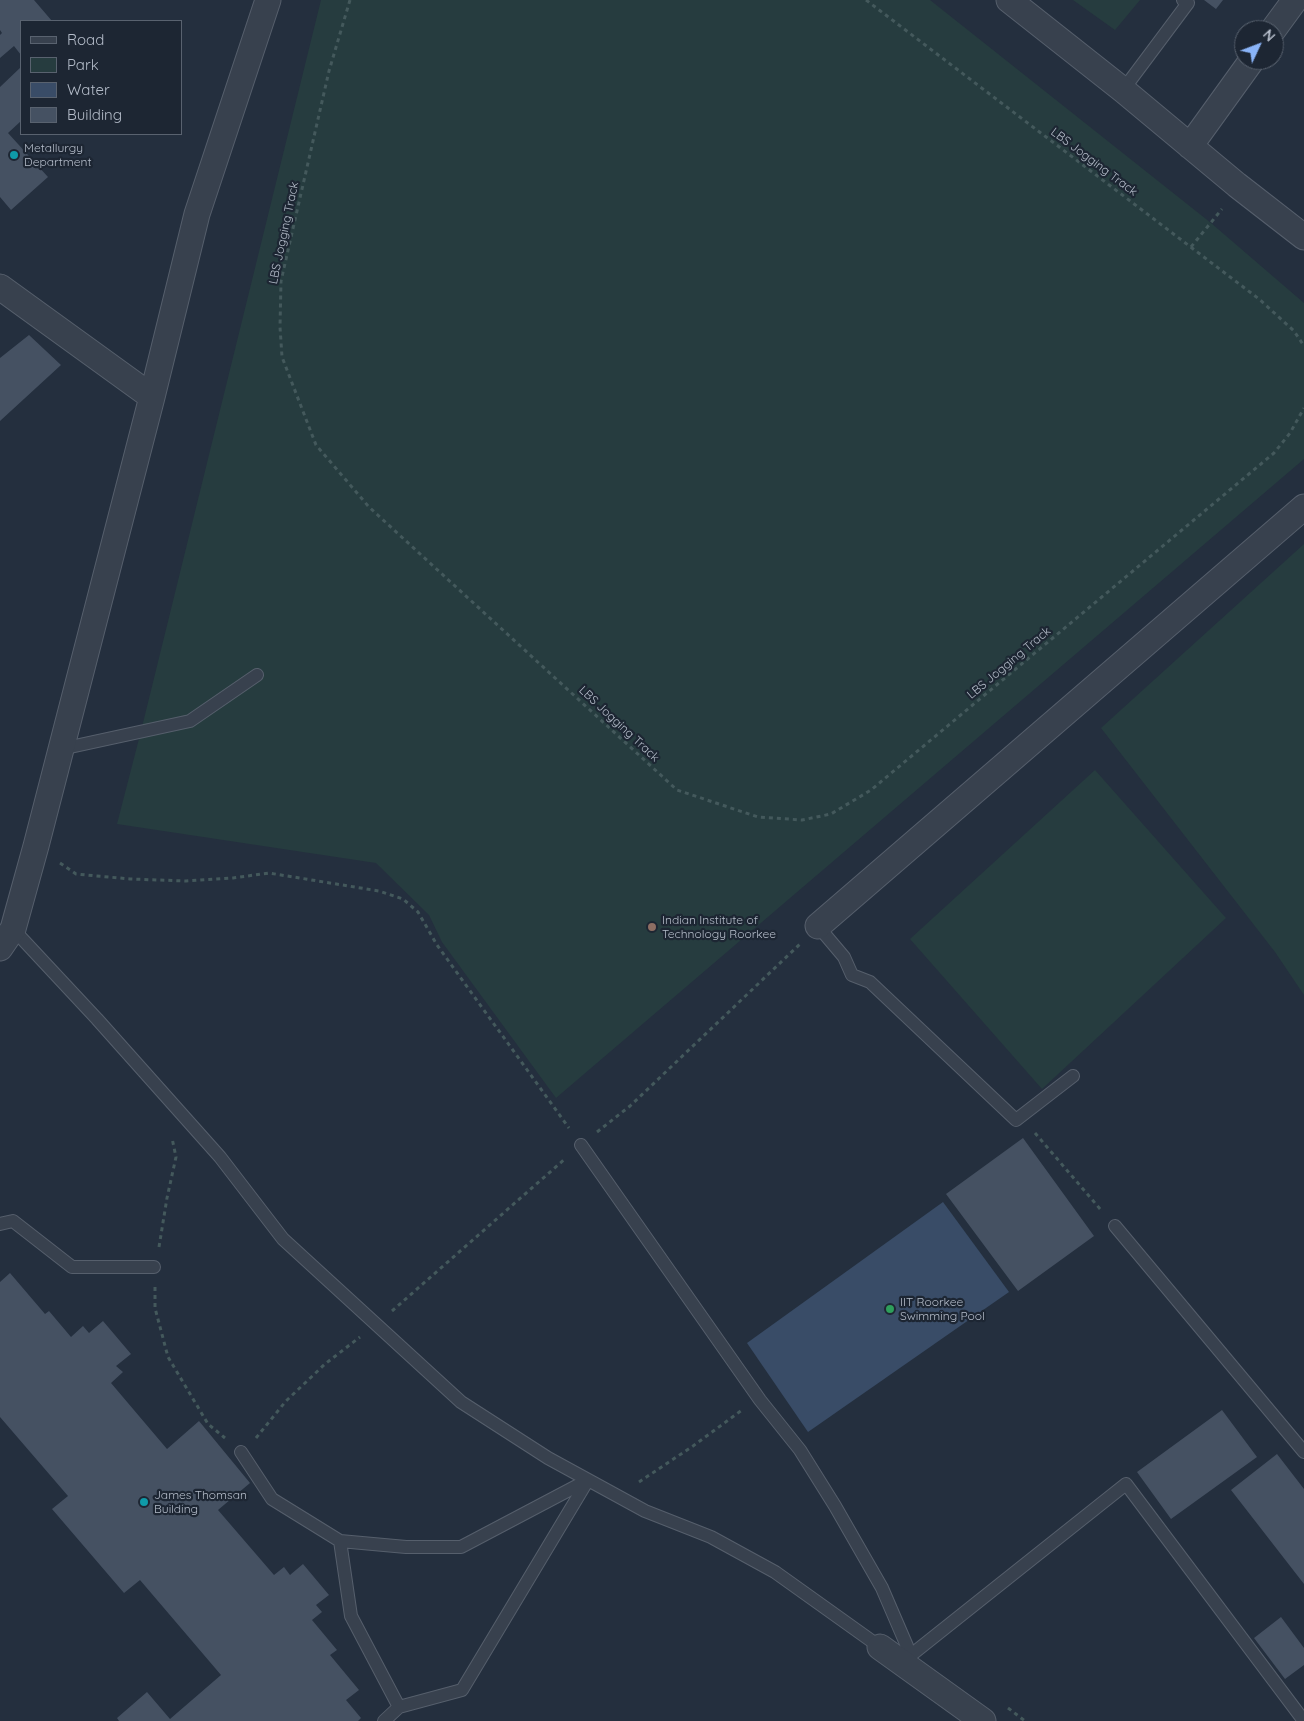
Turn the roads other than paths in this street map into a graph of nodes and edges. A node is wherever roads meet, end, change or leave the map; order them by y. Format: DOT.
graph roads {
  1 [pos="268,0"];
  2 [pos="1009,0"];
  3 [pos="1183,0"];
  4 [pos="1295,0"];
  5 [pos="1281,20"];
  6 [pos="1245,70"];
  7 [pos="1123,90"];
  8 [pos="1190,146"];
  9 [pos="1304,236"];
  10 [pos="0,287"];
  11 [pos="152,397"];
  12 [pos="1304,507"];
  13 [pos="257,675"];
  14 [pos="61,749"];
  15 [pos="818,926"];
  16 [pos="4,931"];
  17 [pos="1073,1076"];
  18 [pos="581,1145"];
  19 [pos="13,1221"];
  20 [pos="0,1224"];
  21 [pos="1115,1226"];
  22 [pos="0,1233"];
  23 [pos="154,1267"];
  24 [pos="241,1452"];
  25 [pos="1304,1452"];
  26 [pos="588,1480"];
  27 [pos="340,1541"];
  28 [pos="880,1647"];
  29 [pos="901,1663"];
  30 [pos="400,1706"];
  31 [pos="384,1721"];
  32 [pos="983,1721"];
  33 [pos="1304,1721"];
  1 -- 11 [label="street"];
  2 -- 7 [label="street"];
  3 -- 7 [label="lane"];
  4 -- 5 [label="street"];
  6 -- 8 [label="street"];
  7 -- 8 [label="street"];
  8 -- 9 [label="street"];
  10 -- 11 [label="street"];
  11 -- 14 [label="street"];
  12 -- 15 [label="street"];
  13 -- 14 [label="lane"];
  14 -- 16 [label="street"];
  15 -- 17 [label="lane"];
  16 -- 26 [label="lane"];
  18 -- 29 [label="lane"];
  19 -- 20 [label="lane"];
  19 -- 22 [label="lane"];
  19 -- 23 [label="lane"];
  21 -- 25 [label="lane"];
  24 -- 27 [label="lane"];
  26 -- 27 [label="lane"];
  26 -- 28 [label="lane"];
  26 -- 30 [label="lane"];
  27 -- 30 [label="lane"];
  28 -- 29 [label="street"];
  29 -- 32 [label="street"];
  29 -- 33 [label="lane"];
  30 -- 31 [label="lane"];
}
